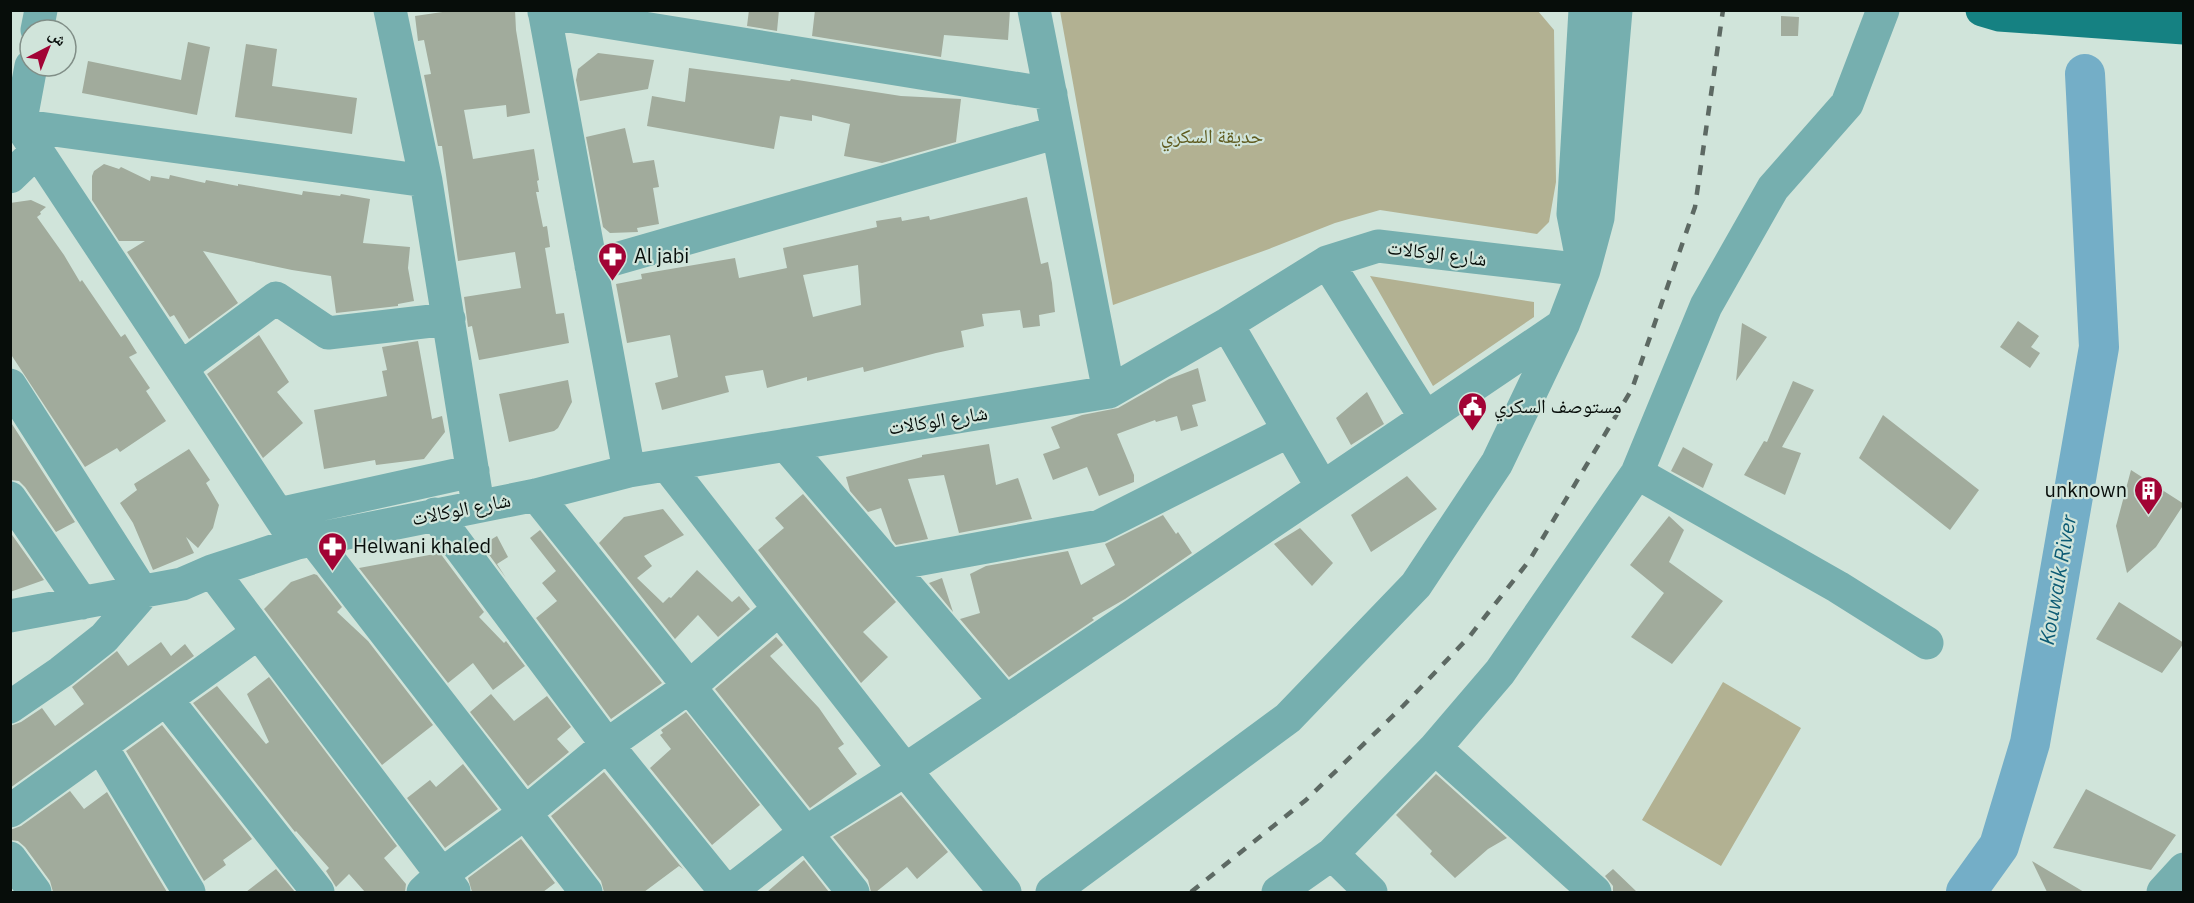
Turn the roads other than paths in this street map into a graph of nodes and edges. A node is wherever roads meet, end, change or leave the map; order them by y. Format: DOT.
graph roads {
  1 [pos="390,10"];
  2 [pos="1034,10"];
  3 [pos="1585,10"];
  4 [pos="1616,10"];
  5 [pos="1883,10"];
  6 [pos="1982,10"];
  7 [pos="544,11"];
  8 [pos="2184,28"];
  9 [pos="29,78"];
  10 [pos="1051,94"];
  11 [pos="1058,132"];
  12 [pos="22,133"];
  13 [pos="10,177"];
  14 [pos="426,181"];
  15 [pos="1328,262"];
  16 [pos="591,266"];
  17 [pos="1584,270"];
  18 [pos="448,319"];
  19 [pos="1227,324"];
  20 [pos="1563,325"];
  21 [pos="181,368"];
  22 [pos="10,385"];
  23 [pos="1109,392"];
  24 [pos="1425,417"];
  25 [pos="1289,431"];
  26 [pos="786,445"];
  27 [pos="667,465"];
  28 [pos="473,471"];
  29 [pos="629,471"];
  30 [pos="1637,473"];
  31 [pos="1322,487"];
  32 [pos="536,495"];
  33 [pos="10,498"];
  34 [pos="478,505"];
  35 [pos="278,514"];
  36 [pos="435,514"];
  37 [pos="305,541"];
  38 [pos="889,566"];
  39 [pos="212,571"];
  40 [pos="143,592"];
  41 [pos="82,603"];
  42 [pos="779,609"];
  43 [pos="10,616"];
  44 [pos="258,633"];
  45 [pos="1927,643"];
  46 [pos="689,687"];
  47 [pos="166,699"];
  48 [pos="1006,702"];
  49 [pos="10,707"];
  50 [pos="607,745"];
  51 [pos="101,746"];
  52 [pos="1435,748"];
  53 [pos="905,771"];
  54 [pos="10,811"];
  55 [pos="525,813"];
  56 [pos="805,833"];
  57 [pos="1332,854"];
  58 [pos="10,858"];
  59 [pos="2184,869"];
  60 [pos="440,887"];
  61 [pos="35,892"];
  62 [pos="189,892"];
  63 [pos="318,892"];
  64 [pos="586,892"];
  65 [pos="727,892"];
  66 [pos="853,892"];
  67 [pos="1005,892"];
  68 [pos="1052,892"];
  69 [pos="1278,892"];
  70 [pos="1371,892"];
  71 [pos="1595,892"];
  72 [pos="2163,892"];
  1 -- 14 [label="street"];
  2 -- 10 [label="street"];
  3 -- 17 [label="street"];
  4 -- 17 [label="street"];
  5 -- 30 [label="street"];
  6 -- 8 [label="main road"];
  7 -- 10 [label="street"];
  7 -- 16 [label="street"];
  9 -- 12 [label="street"];
  10 -- 11 [label="street"];
  11 -- 16 [label="street"];
  11 -- 23 [label="street"];
  12 -- 13 [label="street"];
  12 -- 14 [label="street"];
  12 -- 21 [label="street"];
  14 -- 18 [label="street"];
  15 -- 17 [label="street, شارع الوكالات"];
  15 -- 19 [label="street, شارع الوكالات"];
  15 -- 24 [label="street"];
  16 -- 29 [label="street"];
  17 -- 20 [label="street"];
  18 -- 21 [label="street"];
  18 -- 28 [label="street"];
  19 -- 23 [label="street, شارع الوكالات"];
  19 -- 25 [label="street"];
  20 -- 24 [label="street"];
  20 -- 68 [label="street"];
  21 -- 35 [label="street"];
  22 -- 40 [label="street"];
  23 -- 26 [label="street, شارع الوكالات"];
  24 -- 31 [label="street"];
  25 -- 31 [label="street"];
  25 -- 38 [label="street"];
  26 -- 27 [label="street, شارع الوكالات"];
  26 -- 38 [label="street"];
  27 -- 29 [label="street, شارع الوكالات"];
  27 -- 42 [label="street"];
  28 -- 34 [label="street"];
  28 -- 35 [label="street"];
  29 -- 32 [label="street, شارع الوكالات"];
  30 -- 45 [label="street"];
  30 -- 52 [label="street"];
  31 -- 48 [label="street"];
  32 -- 34 [label="street, شارع الوكالات"];
  32 -- 46 [label="street"];
  33 -- 41 [label="street"];
  34 -- 36 [label="street, شارع الوكالات"];
  35 -- 37 [label="street"];
  36 -- 37 [label="street, شارع الوكالات"];
  36 -- 50 [label="street"];
  37 -- 39 [label="street, شارع الوكالات"];
  37 -- 55 [label="street"];
  38 -- 48 [label="street"];
  39 -- 40 [label="street, شارع الوكالات"];
  39 -- 44 [label="street"];
  40 -- 41 [label="street, شارع الوكالات"];
  40 -- 49 [label="street"];
  41 -- 43 [label="street, شارع الوكالات"];
  42 -- 46 [label="street"];
  42 -- 53 [label="street"];
  44 -- 47 [label="street"];
  44 -- 60 [label="street"];
  46 -- 50 [label="street"];
  46 -- 56 [label="street"];
  47 -- 51 [label="street"];
  47 -- 63 [label="street"];
  48 -- 53 [label="street"];
  50 -- 55 [label="street"];
  50 -- 65 [label="street"];
  51 -- 54 [label="street"];
  51 -- 62 [label="street"];
  52 -- 57 [label="street"];
  52 -- 71 [label="street"];
  53 -- 56 [label="street"];
  53 -- 67 [label="street"];
  55 -- 60 [label="street"];
  55 -- 64 [label="street"];
  56 -- 65 [label="street"];
  56 -- 66 [label="street"];
  57 -- 69 [label="street"];
  57 -- 70 [label="street"];
  58 -- 61 [label="street"];
  59 -- 72 [label="street"];
}
